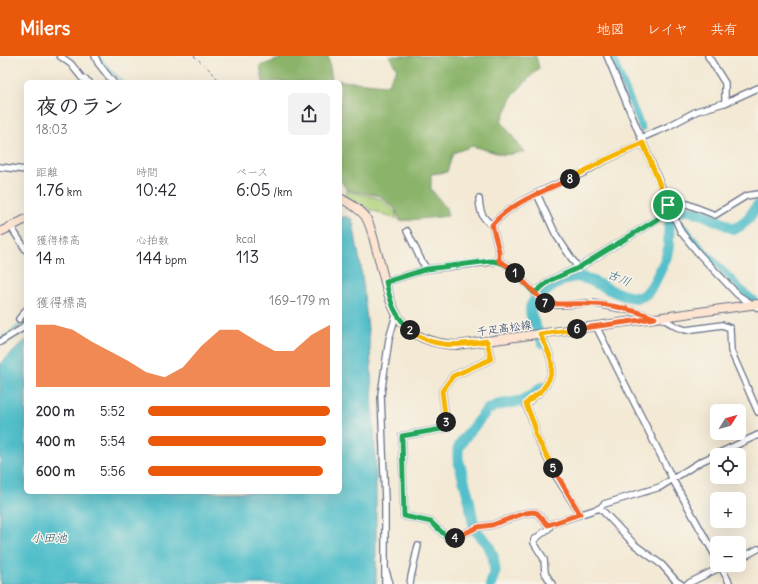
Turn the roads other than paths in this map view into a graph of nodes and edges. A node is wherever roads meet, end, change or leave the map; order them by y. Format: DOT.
graph roads {
  1 [pos="60,56"];
  2 [pos="95,56"];
  3 [pos="607,56"];
  4 [pos="708,56"];
  5 [pos="86,80"];
  6 [pos="111,80"];
  7 [pos="758,88"];
  8 [pos="724,102"];
  9 [pos="642,141"];
  10 [pos="0,167"];
  11 [pos="24,170"];
  12 [pos="537,194"];
  13 [pos="758,194"];
  14 [pos="342,199"];
  15 [pos="479,199"];
  16 [pos="670,208"];
  17 [pos="24,220"];
  18 [pos="492,225"];
  19 [pos="11,227"];
  20 [pos="407,231"];
  21 [pos="0,232"];
  22 [pos="24,247"];
  23 [pos="499,261"];
  24 [pos="578,268"];
  25 [pos="427,269"];
  26 [pos="386,282"];
  27 [pos="535,294"];
  28 [pos="756,306"];
  29 [pos="24,313"];
  30 [pos="396,315"];
  31 [pos="657,317"];
  32 [pos="19,319"];
  33 [pos="24,326"];
  34 [pos="596,326"];
  35 [pos="537,334"];
  36 [pos="487,341"];
  37 [pos="0,342"];
  38 [pos="758,412"];
  39 [pos="758,435"];
  40 [pos="673,480"];
  41 [pos="600,508"];
  42 [pos="580,514"];
  43 [pos="548,525"];
  44 [pos="418,546"];
  45 [pos="710,546"];
  46 [pos="758,549"];
  47 [pos="746,555"];
  48 [pos="384,567"];
  49 [pos="710,572"];
  50 [pos="725,572"];
  51 [pos="385,584"];
  52 [pos="390,584"];
  53 [pos="410,584"];
  54 [pos="552,584"];
  55 [pos="681,584"];
  56 [pos="687,584"];
  57 [pos="730,584"];
  1 -- 5 [label="street"];
  2 -- 6 [label="street"];
  3 -- 9 [label="street"];
  4 -- 8 [label="street"];
  7 -- 8 [label="street"];
  8 -- 9 [label="street"];
  9 -- 12 [label="street"];
  9 -- 16 [label="street"];
  10 -- 11 [label="street"];
  12 -- 18 [label="street"];
  12 -- 24 [label="street"];
  13 -- 16 [label="street"];
  14 -- 26 [label="main road, 千疋高松線"];
  15 -- 18 [label="street"];
  16 -- 24 [label="street"];
  16 -- 28 [label="street"];
  17 -- 19 [label="main road"];
  18 -- 23 [label="street"];
  19 -- 21 [label="main road"];
  19 -- 22 [label="street"];
  20 -- 25 [label="street"];
  23 -- 25 [label="street"];
  23 -- 27 [label="street"];
  24 -- 27 [label="street"];
  25 -- 26 [label="street"];
  26 -- 30 [label="main road, 千疋高松線"];
  27 -- 31 [label="street"];
  28 -- 31 [label="main road, 千疋高松線"];
  29 -- 32 [label="street"];
  30 -- 36 [label="main road, 千疋高松線"];
  30 -- 48 [label="street"];
  31 -- 34 [label="main road, 千疋高松線"];
  31 -- 38 [label="street"];
  33 -- 37 [label="street"];
  34 -- 35 [label="main road, 千疋高松線"];
  34 -- 40 [label="street"];
  35 -- 36 [label="main road, 千疋高松線"];
  35 -- 42 [label="street"];
  36 -- 43 [label="street"];
  39 -- 40 [label="street"];
  40 -- 41 [label="street"];
  40 -- 45 [label="street"];
  41 -- 42 [label="street"];
  41 -- 55 [label="street"];
  42 -- 43 [label="street"];
  43 -- 54 [label="street"];
  44 -- 53 [label="street"];
  46 -- 47 [label="street"];
  48 -- 51 [label="street"];
  48 -- 52 [label="street"];
  49 -- 56 [label="street"];
  50 -- 57 [label="street"];
}
